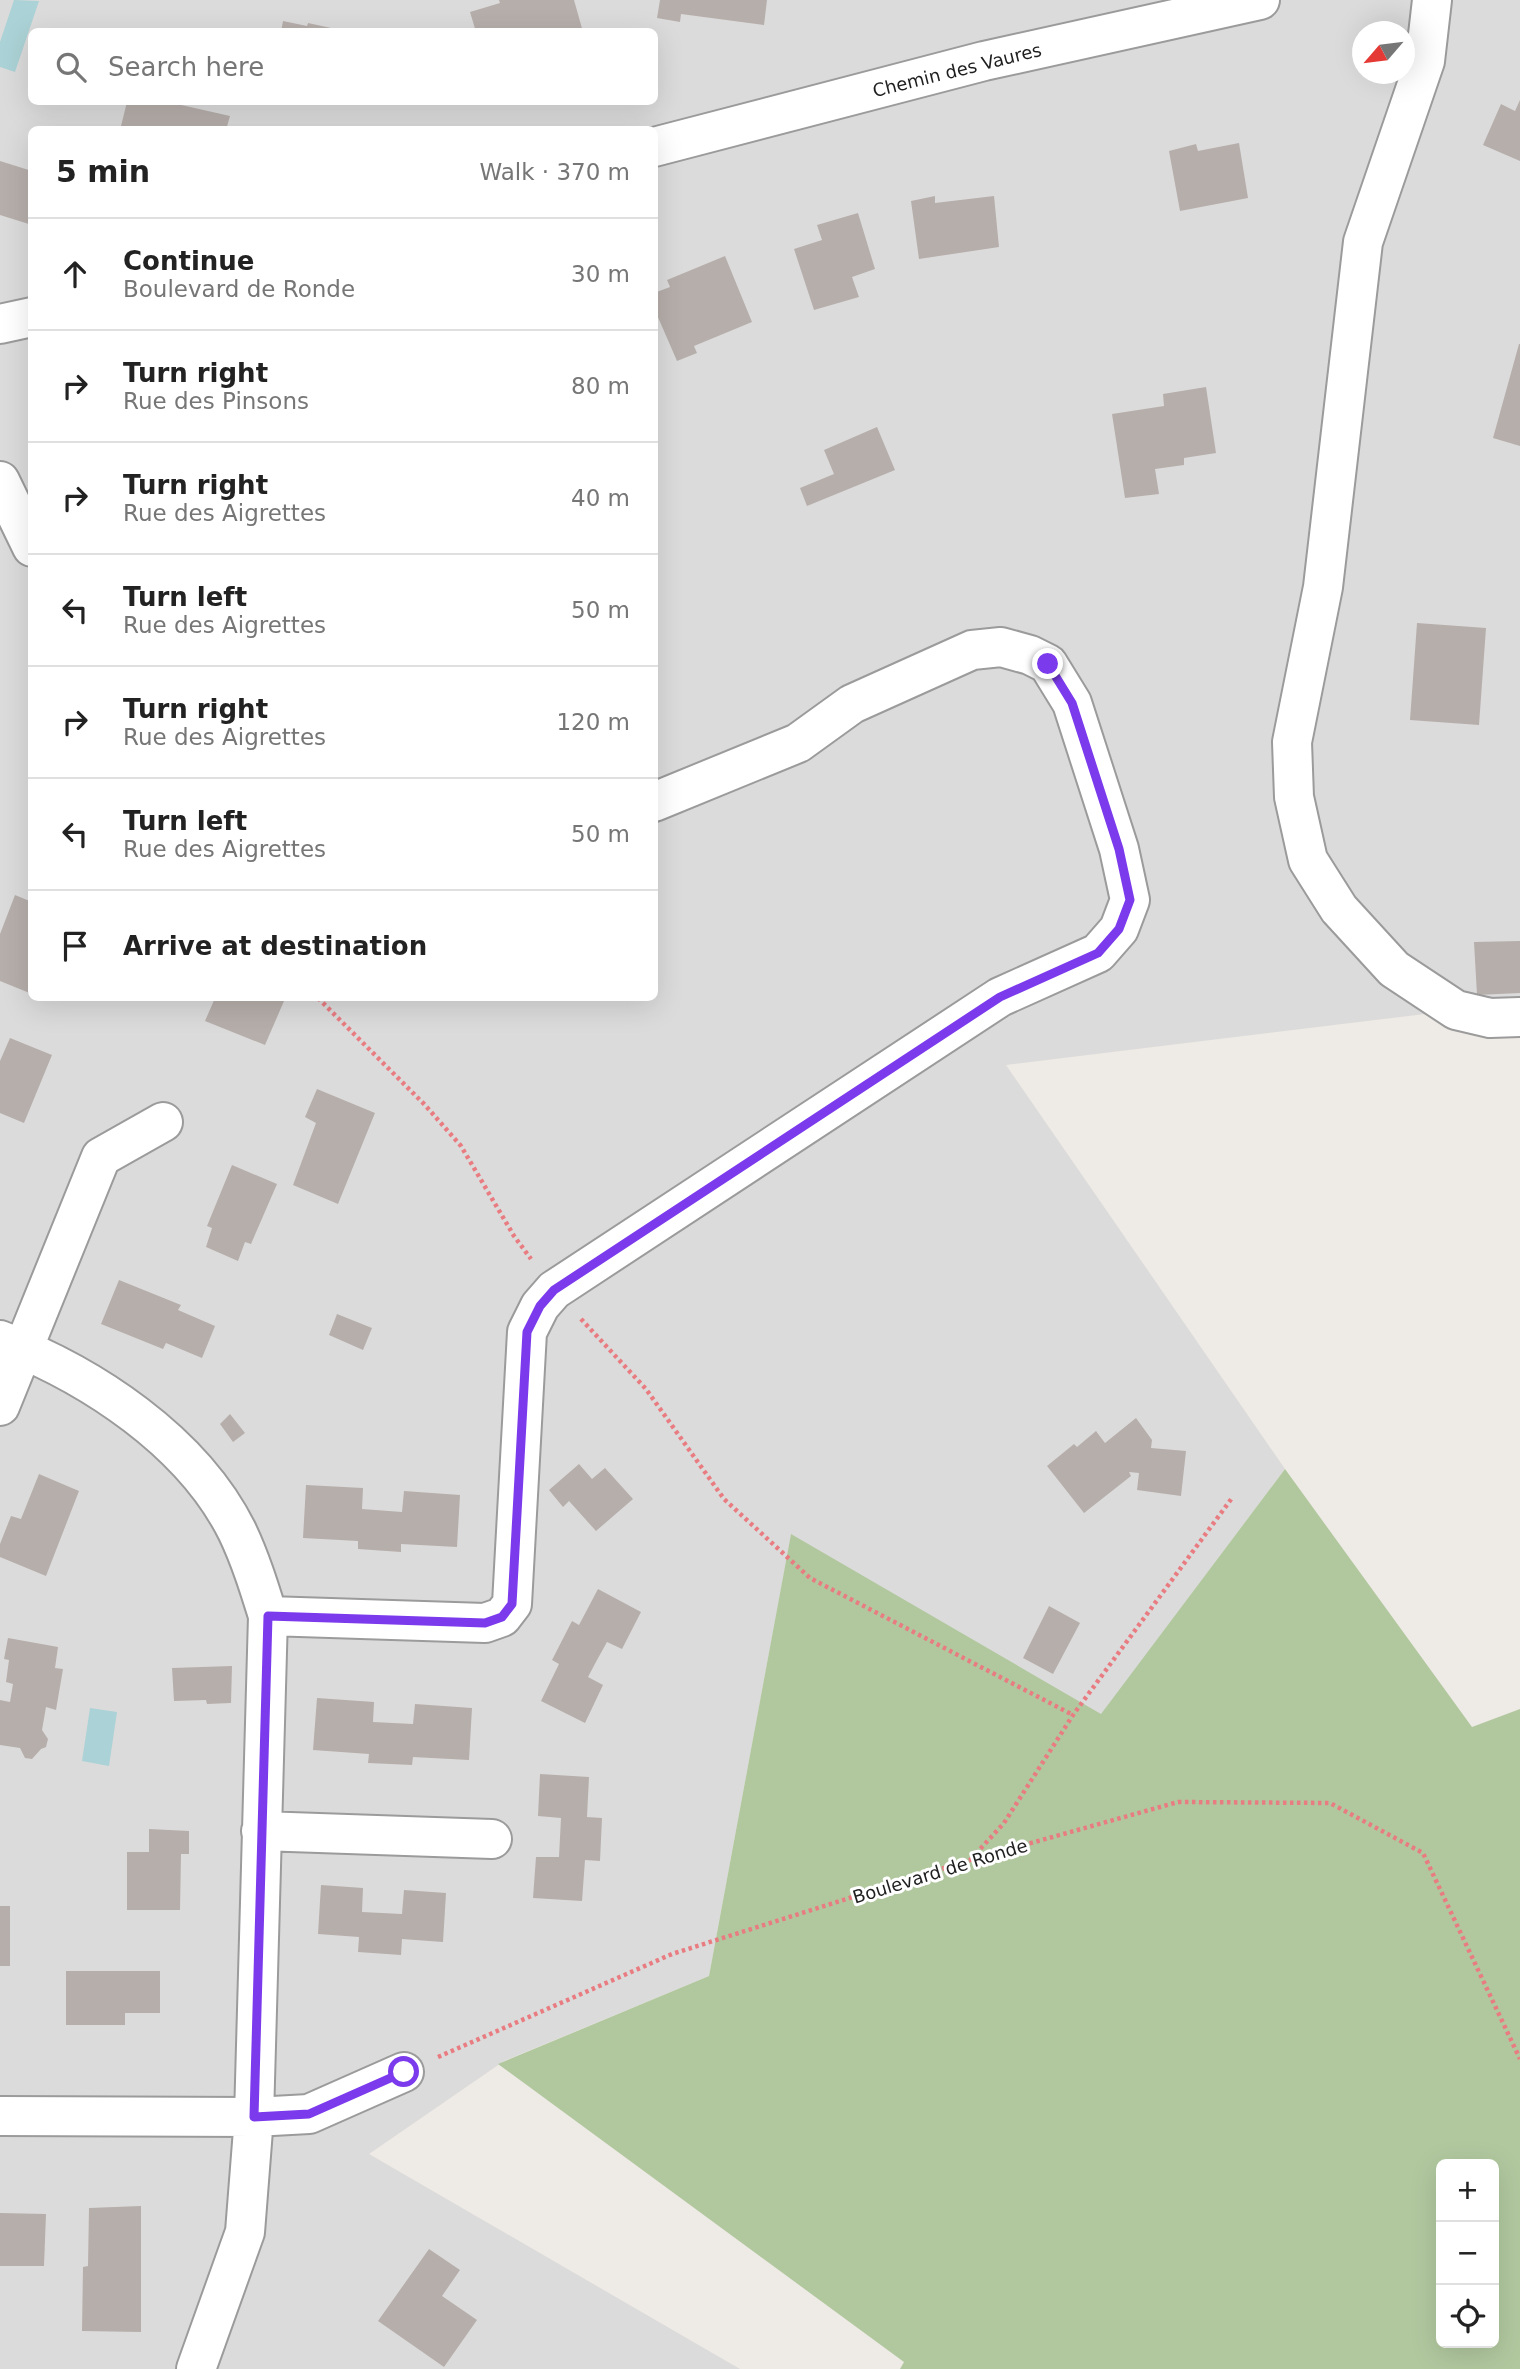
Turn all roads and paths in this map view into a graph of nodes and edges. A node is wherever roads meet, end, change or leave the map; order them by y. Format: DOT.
graph roads {
  1 [pos="1261,0"];
  2 [pos="1432,0"];
  3 [pos="658,146"];
  4 [pos="28,318"];
  5 [pos="0,324"];
  6 [pos="0,481"];
  7 [pos="28,539"];
  8 [pos="658,800"];
  9 [pos="321,1001"];
  10 [pos="1520,1017"];
  11 [pos="163,1122"];
  12 [pos="554,1290"];
  13 [pos="12,1344"];
  14 [pos="0,1406"];
  15 [pos="1233,1498"];
  16 [pos="268,1616"];
  17 [pos="1073,1714"];
  18 [pos="261,1831"];
  19 [pos="492,1839"];
  20 [pos="970,1860"];
  21 [pos="1520,2059"];
  22 [pos="404,2072"];
  23 [pos="0,2116"];
  24 [pos="254,2117"];
  25 [pos="196,2369"];
  1 -- 3 [label="street, Chemin des Vaures"];
  2 -- 10 [label="street"];
  4 -- 5 [label="street"];
  6 -- 7 [label="street"];
  8 -- 12 [label="street"];
  9 -- 12 [label="path"];
  11 -- 13 [label="street"];
  12 -- 16 [label="street"];
  12 -- 17 [label="path"];
  13 -- 14 [label="street"];
  13 -- 16 [label="street"];
  15 -- 17 [label="path"];
  16 -- 18 [label="street"];
  17 -- 20 [label="path"];
  18 -- 19 [label="street"];
  18 -- 24 [label="street"];
  20 -- 21 [label="path, Boulevard de Ronde"];
  20 -- 22 [label="path, Boulevard de Ronde"];
  22 -- 24 [label="street"];
  23 -- 24 [label="street"];
  24 -- 25 [label="street"];
}
